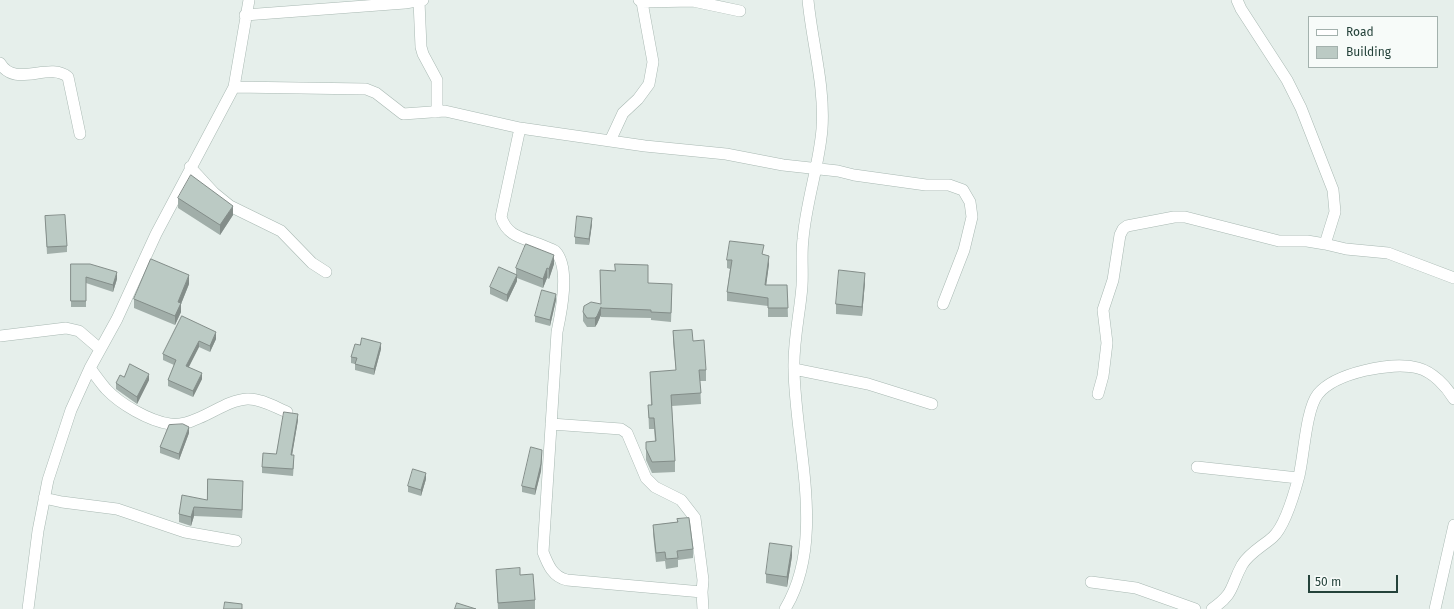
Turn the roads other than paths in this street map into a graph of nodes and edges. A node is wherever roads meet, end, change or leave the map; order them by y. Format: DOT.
graph roads {
  1 [pos="249,0"];
  2 [pos="808,0"];
  3 [pos="1237,0"];
  4 [pos="421,1"];
  5 [pos="640,1"];
  6 [pos="693,1"];
  7 [pos="740,11"];
  8 [pos="245,15"];
  9 [pos="0,63"];
  10 [pos="234,87"];
  11 [pos="437,112"];
  12 [pos="520,128"];
  13 [pos="80,134"];
  14 [pos="610,141"];
  15 [pos="190,168"];
  16 [pos="816,169"];
  17 [pos="1325,244"];
  18 [pos="326,272"];
  19 [pos="1454,278"];
  20 [pos="944,304"];
  21 [pos="0,336"];
  22 [pos="100,349"];
  23 [pos="90,368"];
  24 [pos="794,369"];
  25 [pos="1098,394"];
  26 [pos="1454,399"];
  27 [pos="932,404"];
  28 [pos="287,412"];
  29 [pos="551,424"];
  30 [pos="1197,467"];
  31 [pos="1298,478"];
  32 [pos="44,498"];
  33 [pos="1454,525"];
  34 [pos="236,542"];
  35 [pos="1091,582"];
  36 [pos="702,592"];
  37 [pos="28,609"];
  38 [pos="703,609"];
  39 [pos="785,609"];
  40 [pos="1195,609"];
  41 [pos="1212,609"];
  42 [pos="1435,609"];
  1 -- 8 [label="street"];
  2 -- 16 [label="street"];
  3 -- 17 [label="street"];
  4 -- 8 [label="street"];
  4 -- 11 [label="street"];
  5 -- 6 [label="street"];
  5 -- 14 [label="street"];
  6 -- 7 [label="street"];
  8 -- 10 [label="street"];
  9 -- 13 [label="street"];
  10 -- 11 [label="street"];
  10 -- 15 [label="street"];
  11 -- 12 [label="street"];
  12 -- 14 [label="street"];
  12 -- 29 [label="street"];
  14 -- 16 [label="street"];
  15 -- 18 [label="street"];
  15 -- 22 [label="street"];
  16 -- 20 [label="street"];
  16 -- 24 [label="street"];
  17 -- 19 [label="street"];
  17 -- 25 [label="street"];
  21 -- 22 [label="street"];
  22 -- 23 [label="street"];
  23 -- 28 [label="street"];
  23 -- 32 [label="street"];
  24 -- 27 [label="street"];
  24 -- 39 [label="street"];
  26 -- 31 [label="street"];
  29 -- 36 [label="street"];
  29 -- 36 [label="street"];
  30 -- 31 [label="street"];
  31 -- 41 [label="street"];
  32 -- 34 [label="street"];
  32 -- 37 [label="street"];
  33 -- 42 [label="street"];
  35 -- 40 [label="street"];
  36 -- 38 [label="street"];
}
